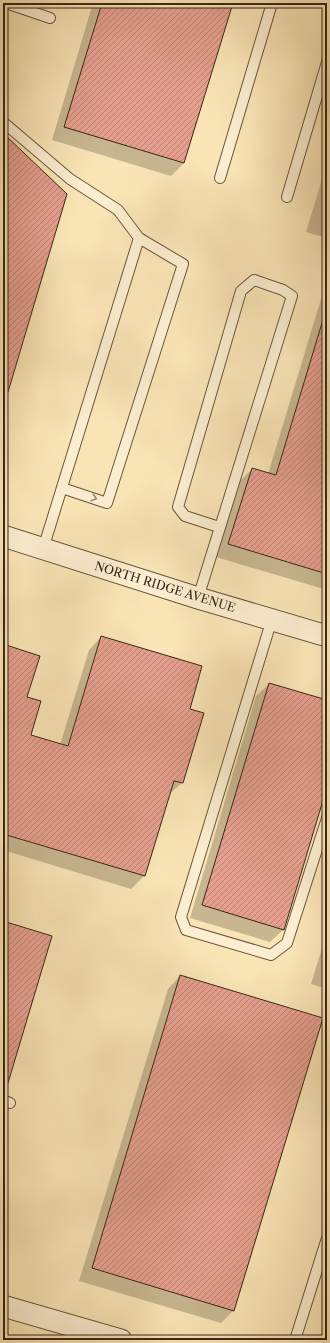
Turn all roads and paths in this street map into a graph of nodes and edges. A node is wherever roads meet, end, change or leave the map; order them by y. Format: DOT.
graph roads {
  1 [pos="6,3"];
  2 [pos="272,3"];
  3 [pos="50,18"];
  4 [pos="327,62"];
  5 [pos="3,122"];
  6 [pos="220,178"];
  7 [pos="287,197"];
  8 [pos="139,238"];
  9 [pos="62,488"];
  10 [pos="219,527"];
  11 [pos="3,536"];
  12 [pos="44,549"];
  13 [pos="198,598"];
  14 [pos="272,619"];
  15 [pos="327,636"];
  16 [pos="327,818"];
  17 [pos="327,1238"];
  18 [pos="3,1306"];
  19 [pos="121,1340"];
  20 [pos="295,1340"];
  1 -- 3 [label="lane"];
  2 -- 6 [label="lane"];
  4 -- 7 [label="lane"];
  5 -- 8 [label="lane"];
  8 -- 9 [label="lane"];
  9 -- 8 [label="lane, one-way"];
  9 -- 12 [label="lane"];
  10 -- 10 [label="lane"];
  10 -- 13 [label="lane"];
  11 -- 12 [label="street, NORTH RIDGE AVENUE"];
  12 -- 13 [label="street, NORTH RIDGE AVENUE"];
  13 -- 14 [label="street, NORTH RIDGE AVENUE"];
  14 -- 15 [label="street, NORTH RIDGE AVENUE"];
  14 -- 16 [label="lane"];
  17 -- 20 [label="lane"];
  18 -- 19 [label="street"];
}
